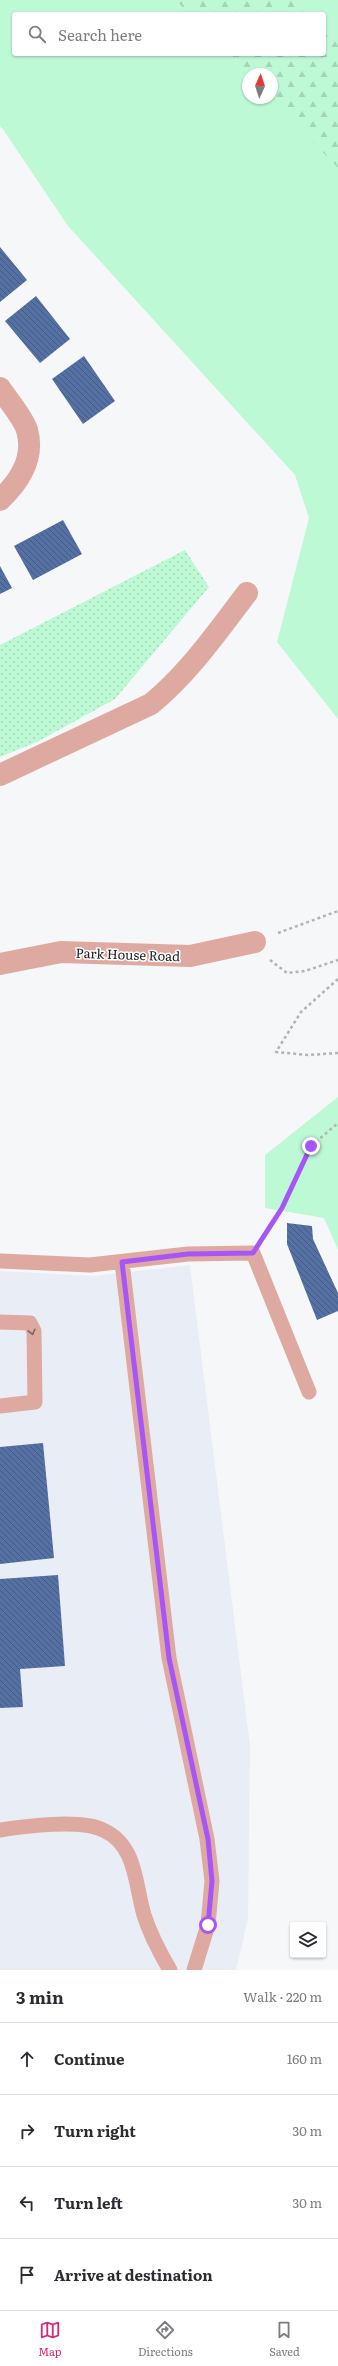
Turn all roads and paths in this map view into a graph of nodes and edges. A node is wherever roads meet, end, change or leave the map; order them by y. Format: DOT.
graph roads {
  1 [pos="0,388"];
  2 [pos="0,500"];
  3 [pos="247,593"];
  4 [pos="0,775"];
  5 [pos="338,911"];
  6 [pos="255,942"];
  7 [pos="338,960"];
  8 [pos="0,964"];
  9 [pos="338,979"];
  10 [pos="338,1053"];
  11 [pos="338,1123"];
  12 [pos="253,1253"];
  13 [pos="0,1261"];
  14 [pos="122,1262"];
  15 [pos="0,1322"];
  16 [pos="309,1392"];
  17 [pos="0,1406"];
  18 [pos="0,1830"];
  19 [pos="170,1970"];
  20 [pos="194,1970"];
  1 -- 2 [label="street"];
  3 -- 4 [label="street"];
  5 -- 6 [label="path"];
  6 -- 7 [label="path"];
  6 -- 8 [label="street, Park House Road"];
  9 -- 10 [label="path"];
  11 -- 12 [label="path"];
  12 -- 14 [label="lane"];
  12 -- 16 [label="lane"];
  13 -- 14 [label="lane"];
  14 -- 20 [label="lane"];
  15 -- 17 [label="lane, one-way"];
  18 -- 19 [label="lane"];
}
